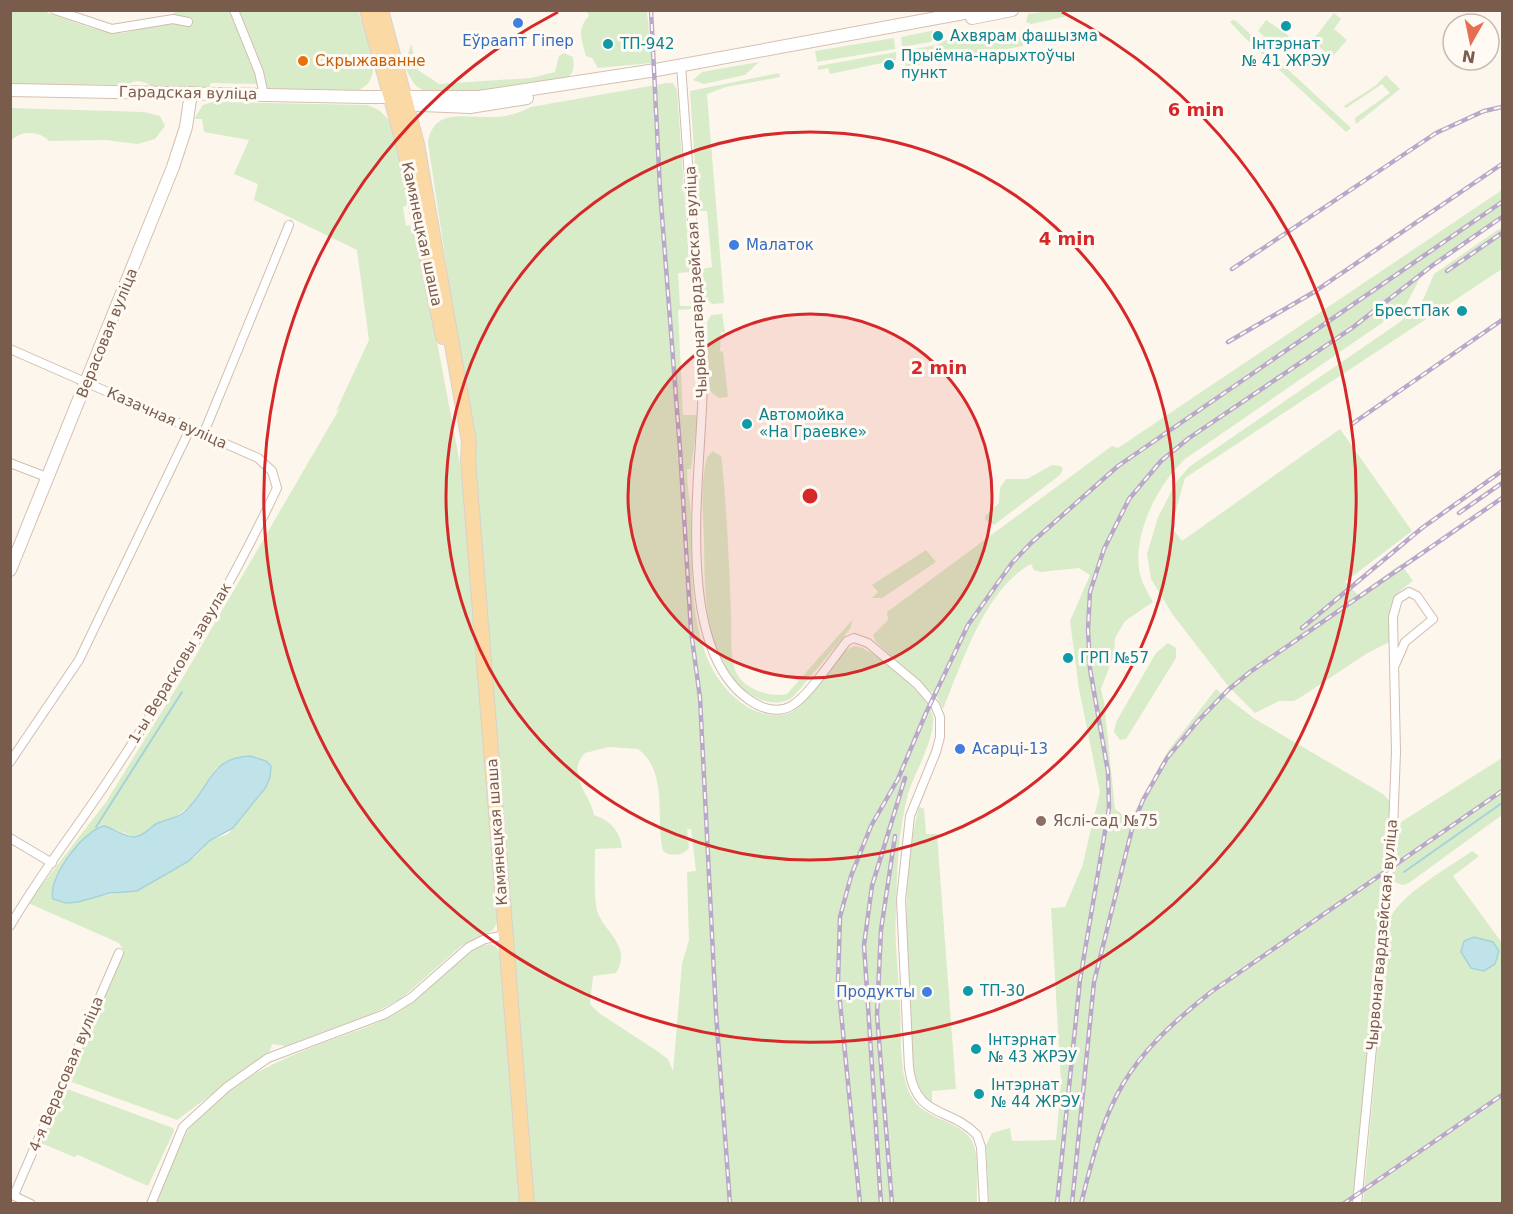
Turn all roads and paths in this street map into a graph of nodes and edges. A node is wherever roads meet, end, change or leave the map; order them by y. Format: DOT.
graph roads {
  1 [pos="55,10"];
  2 [pos="234,10"];
  3 [pos="368,10"];
  4 [pos="381,10"];
  5 [pos="980,10"];
  6 [pos="1012,10"];
  7 [pos="188,22"];
  8 [pos="681,68"];
  9 [pos="10,90"];
  10 [pos="191,93"];
  11 [pos="264,95"];
  12 [pos="393,100"];
  13 [pos="407,101"];
  14 [pos="289,225"];
  15 [pos="10,349"];
  16 [pos="88,382"];
  17 [pos="190,429"];
  18 [pos="203,435"];
  19 [pos="258,458"];
  20 [pos="468,460"];
  21 [pos="10,463"];
  22 [pos="49,478"];
  23 [pos="10,570"];
  24 [pos="1395,665"];
  25 [pos="10,762"];
  26 [pos="10,838"];
  27 [pos="52,863"];
  28 [pos="10,926"];
  29 [pos="506,935"];
  30 [pos="119,953"];
  31 [pos="12,1194"];
  32 [pos="32,1203"];
  33 [pos="151,1203"];
  34 [pos="527,1203"];
  35 [pos="984,1203"];
  36 [pos="1357,1203"];
  1 -- 7 [label="street"];
  2 -- 11 [label="street"];
  3 -- 12 [label="main road, Камянецкая шаша"];
  4 -- 13 [label="main road, Камянецкая шаша"];
  5 -- 8 [label="main road"];
  6 -- 8 [label="main road"];
  8 -- 13 [label="main road"];
  8 -- 35 [label="street, Чырвонагвардзейская вуліца"];
  9 -- 10 [label="main road, Гарадская вуліца"];
  10 -- 11 [label="main road, Гарадская вуліца"];
  10 -- 16 [label="main road, Верасовая вуліца"];
  11 -- 12 [label="main road, Гарадская вуліца"];
  12 -- 13 [label="main road"];
  12 -- 20 [label="main road, Камянецкая шаша"];
  13 -- 20 [label="main road, Камянецкая шаша"];
  14 -- 18 [label="street"];
  15 -- 16 [label="street, Казачная вуліца"];
  16 -- 17 [label="street, Казачная вуліца"];
  16 -- 22 [label="main road, Верасовая вуліца"];
  17 -- 18 [label="street, Казачная вуліца"];
  17 -- 25 [label="street"];
  18 -- 19 [label="street, Казачная вуліца"];
  19 -- 27 [label="street, 1-ы Верасковы завулак"];
  20 -- 29 [label="main road, Камянецкая шаша"];
  21 -- 22 [label="street"];
  22 -- 23 [label="main road, Верасовая вуліца"];
  24 -- 24 [label="street, Чырвонагвардзейская вуліца"];
  24 -- 36 [label="street, Чырвонагвардзейская вуліца"];
  26 -- 27 [label="street"];
  27 -- 28 [label="street, 1-ы Верасковы завулак"];
  29 -- 33 [label="street"];
  29 -- 34 [label="main road, Камянецкая шаша"];
  30 -- 31 [label="street, 4-я Верасовая вуліца"];
  31 -- 32 [label="street, 4-я Верасовая вуліца"];
}
